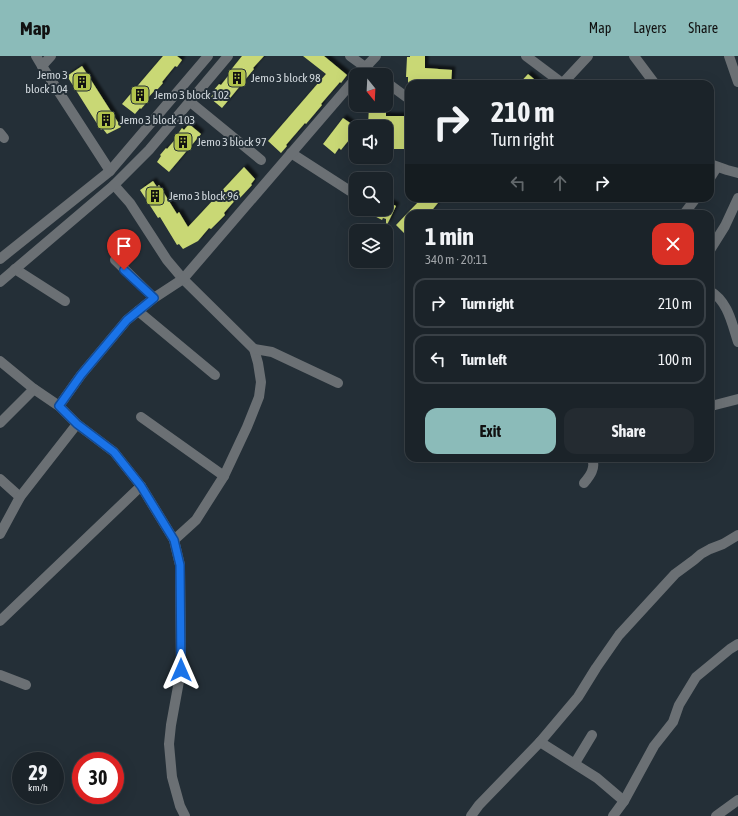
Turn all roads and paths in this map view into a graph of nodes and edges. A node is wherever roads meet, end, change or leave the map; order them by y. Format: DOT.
graph roads {
  1 [pos="36,56"];
  2 [pos="51,56"];
  3 [pos="208,56"];
  4 [pos="228,56"];
  5 [pos="350,56"];
  6 [pos="376,56"];
  7 [pos="526,56"];
  8 [pos="588,56"];
  9 [pos="634,56"];
  10 [pos="729,56"];
  11 [pos="42,66"];
  12 [pos="360,68"];
  13 [pos="365,68"];
  14 [pos="557,80"];
  15 [pos="566,80"];
  16 [pos="652,80"];
  17 [pos="738,82"];
  18 [pos="349,86"];
  19 [pos="393,87"];
  20 [pos="405,96"];
  21 [pos="189,101"];
  22 [pos="137,141"];
  23 [pos="149,150"];
  24 [pos="291,153"];
  25 [pos="261,160"];
  26 [pos="714,166"];
  27 [pos="110,171"];
  28 [pos="738,173"];
  29 [pos="114,185"];
  30 [pos="349,190"];
  31 [pos="738,198"];
  32 [pos="714,244"];
  33 [pos="0,259"];
  34 [pos="115,260"];
  35 [pos="15,269"];
  36 [pos="182,279"];
  37 [pos="0,282"];
  38 [pos="714,293"];
  39 [pos="154,298"];
  40 [pos="65,301"];
  41 [pos="138,311"];
  42 [pos="738,342"];
  43 [pos="254,349"];
  44 [pos="0,361"];
  45 [pos="215,376"];
  46 [pos="338,383"];
  47 [pos="34,389"];
  48 [pos="738,399"];
  49 [pos="715,405"];
  50 [pos="59,406"];
  51 [pos="141,417"];
  52 [pos="0,423"];
  53 [pos="77,424"];
  54 [pos="594,462"];
  55 [pos="224,476"];
  56 [pos="0,479"];
  57 [pos="584,484"];
  58 [pos="141,486"];
  59 [pos="20,497"];
  60 [pos="0,534"];
  61 [pos="738,535"];
  62 [pos="174,540"];
  63 [pos="0,621"];
  64 [pos="738,644"];
  65 [pos="0,675"];
  66 [pos="26,685"];
  67 [pos="592,735"];
  68 [pos="540,742"];
  69 [pos="575,763"];
  70 [pos="738,800"];
  71 [pos="624,801"];
  72 [pos="185,816"];
  73 [pos="471,816"];
  74 [pos="613,816"];
  75 [pos="716,816"];
  1 -- 11 [label="street"];
  2 -- 11 [label="street"];
  3 -- 22 [label="street"];
  4 -- 21 [label="street"];
  5 -- 12 [label="street"];
  6 -- 13 [label="street"];
  7 -- 14 [label="street"];
  8 -- 15 [label="street"];
  9 -- 16 [label="street"];
  10 -- 17 [label="street"];
  11 -- 27 [label="street"];
  18 -- 24 [label="street"];
  19 -- 20 [label="street"];
  21 -- 23 [label="street"];
  21 -- 25 [label="street"];
  22 -- 23 [label="street"];
  22 -- 27 [label="street"];
  23 -- 29 [label="street"];
  24 -- 30 [label="street"];
  24 -- 36 [label="street"];
  26 -- 28 [label="street"];
  27 -- 33 [label="street"];
  29 -- 35 [label="street"];
  29 -- 36 [label="street"];
  31 -- 32 [label="street"];
  34 -- 39 [label="street"];
  35 -- 37 [label="street"];
  35 -- 40 [label="street"];
  36 -- 39 [label="street"];
  36 -- 43 [label="street"];
  38 -- 42 [label="street"];
  39 -- 41 [label="street"];
  41 -- 45 [label="street"];
  41 -- 50 [label="street"];
  43 -- 46 [label="street"];
  43 -- 55 [label="street"];
  44 -- 47 [label="street"];
  47 -- 50 [label="street"];
  47 -- 52 [label="street"];
  48 -- 49 [label="street"];
  50 -- 53 [label="street"];
  51 -- 55 [label="street"];
  53 -- 58 [label="street"];
  53 -- 59 [label="street"];
  54 -- 57 [label="street"];
  55 -- 62 [label="street"];
  56 -- 59 [label="street"];
  58 -- 62 [label="street"];
  58 -- 63 [label="street"];
  59 -- 60 [label="street"];
  61 -- 68 [label="street"];
  62 -- 72 [label="street"];
  64 -- 71 [label="street"];
  65 -- 66 [label="street"];
  67 -- 69 [label="street"];
  68 -- 69 [label="street"];
  68 -- 73 [label="street"];
  69 -- 71 [label="street"];
  70 -- 75 [label="street"];
  71 -- 74 [label="street"];
}
